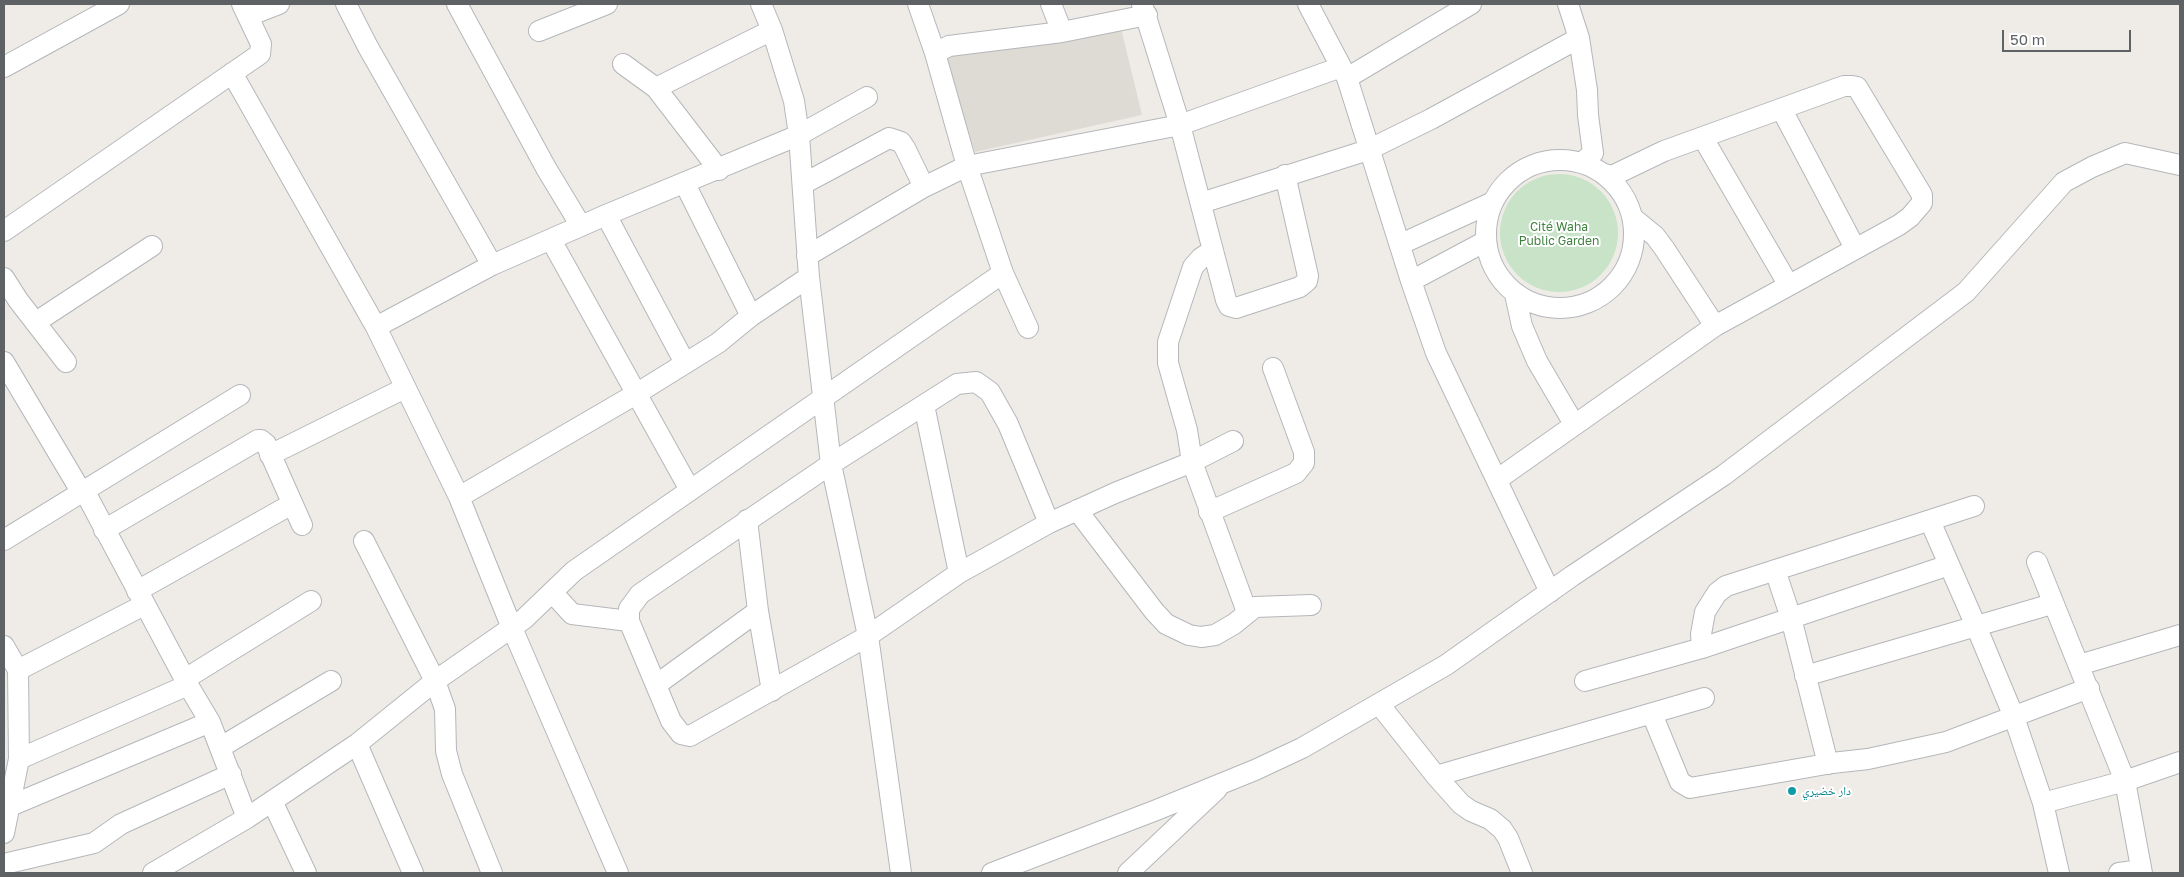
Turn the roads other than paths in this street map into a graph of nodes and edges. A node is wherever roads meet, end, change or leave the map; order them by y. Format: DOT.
graph roads {
  1 [pos="119,4"];
  2 [pos="279,4"];
  3 [pos="346,4"];
  4 [pos="457,4"];
  5 [pos="607,4"];
  6 [pos="761,4"];
  7 [pos="918,4"];
  8 [pos="1051,4"];
  9 [pos="1308,4"];
  10 [pos="1471,4"];
  11 [pos="1568,4"];
  12 [pos="1145,9"];
  13 [pos="245,10"];
  14 [pos="772,30"];
  15 [pos="539,31"];
  16 [pos="1062,32"];
  17 [pos="1579,38"];
  18 [pos="935,53"];
  19 [pos="623,64"];
  20 [pos="4,67"];
  21 [pos="1344,72"];
  22 [pos="232,73"];
  23 [pos="656,88"];
  24 [pos="867,97"];
  25 [pos="1782,110"];
  26 [pos="1180,125"];
  27 [pos="799,134"];
  28 [pos="1703,138"];
  29 [pos="1368,150"];
  30 [pos="1582,162"];
  31 [pos="2180,165"];
  32 [pos="967,166"];
  33 [pos="718,170"];
  34 [pos="1604,174"];
  35 [pos="1285,175"];
  36 [pos="685,184"];
  37 [pos="803,184"];
  38 [pos="924,187"];
  39 [pos="1492,202"];
  40 [pos="1201,203"];
  41 [pos="606,215"];
  42 [pos="1633,218"];
  43 [pos="580,226"];
  44 [pos="4,231"];
  45 [pos="551,240"];
  46 [pos="1486,241"];
  47 [pos="1400,244"];
  48 [pos="152,246"];
  49 [pos="1855,248"];
  50 [pos="1213,250"];
  51 [pos="807,256"];
  52 [pos="492,265"];
  53 [pos="1003,273"];
  54 [pos="809,277"];
  55 [pos="4,278"];
  56 [pos="1411,281"];
  57 [pos="1788,284"];
  58 [pos="1515,294"];
  59 [pos="11,304"];
  60 [pos="752,316"];
  61 [pos="36,322"];
  62 [pos="1715,326"];
  63 [pos="376,327"];
  64 [pos="1028,328"];
  65 [pos="4,362"];
  66 [pos="66,362"];
  67 [pos="686,363"];
  68 [pos="1274,368"];
  69 [pos="405,388"];
  70 [pos="636,394"];
  71 [pos="240,395"];
  72 [pos="822,399"];
  73 [pos="924,405"];
  74 [pos="1574,424"];
  75 [pos="1233,441"];
  76 [pos="270,455"];
  77 [pos="1192,462"];
  78 [pos="830,464"];
  79 [pos="1498,479"];
  80 [pos="690,490"];
  81 [pos="84,492"];
  82 [pos="459,497"];
  83 [pos="292,504"];
  84 [pos="1974,506"];
  85 [pos="1077,510"];
  86 [pos="1209,512"];
  87 [pos="747,520"];
  88 [pos="1930,521"];
  89 [pos="1049,523"];
  90 [pos="302,525"];
  91 [pos="104,530"];
  92 [pos="4,539"];
  93 [pos="364,541"];
  94 [pos="2037,562"];
  95 [pos="1949,565"];
  96 [pos="1775,570"];
  97 [pos="959,573"];
  98 [pos="552,592"];
  99 [pos="1550,592"];
  100 [pos="141,598"];
  101 [pos="312,601"];
  102 [pos="2052,604"];
  103 [pos="1311,605"];
  104 [pos="758,611"];
  105 [pos="1246,612"];
  106 [pos="1790,618"];
  107 [pos="629,621"];
  108 [pos="1976,626"];
  109 [pos="512,628"];
  110 [pos="2180,635"];
  111 [pos="868,636"];
  112 [pos="4,646"];
  113 [pos="1702,648"];
  114 [pos="2079,665"];
  115 [pos="18,670"];
  116 [pos="1805,676"];
  117 [pos="330,681"];
  118 [pos="435,681"];
  119 [pos="1586,681"];
  120 [pos="186,682"];
  121 [pos="656,685"];
  122 [pos="2089,688"];
  123 [pos="772,690"];
  124 [pos="1704,698"];
  125 [pos="1379,704"];
  126 [pos="1652,714"];
  127 [pos="2014,718"];
  128 [pos="210,722"];
  129 [pos="356,744"];
  130 [pos="221,747"];
  131 [pos="19,759"];
  132 [pos="2180,762"];
  133 [pos="1828,764"];
  134 [pos="230,774"];
  135 [pos="1436,776"];
  136 [pos="1226,781"];
  137 [pos="2125,781"];
  138 [pos="272,801"];
  139 [pos="2043,802"];
  140 [pos="10,806"];
  141 [pos="1154,811"];
  142 [pos="247,818"];
  143 [pos="4,833"];
  144 [pos="1169,835"];
  145 [pos="4,864"];
  146 [pos="2141,872"];
  147 [pos="153,873"];
  148 [pos="306,873"];
  149 [pos="413,873"];
  150 [pos="492,873"];
  151 [pos="618,873"];
  152 [pos="901,873"];
  153 [pos="992,873"];
  154 [pos="1128,873"];
  155 [pos="1522,873"];
  156 [pos="2059,873"];
  157 [pos="2119,873"];
  1 -- 20 [label="street"];
  2 -- 13 [label="street"];
  3 -- 52 [label="street"];
  4 -- 43 [label="street"];
  5 -- 15 [label="street"];
  6 -- 14 [label="street"];
  7 -- 18 [label="street"];
  8 -- 16 [label="street"];
  9 -- 21 [label="street"];
  10 -- 21 [label="street"];
  11 -- 17 [label="street"];
  12 -- 16 [label="street"];
  12 -- 26 [label="street"];
  13 -- 22 [label="street"];
  14 -- 23 [label="street"];
  14 -- 27 [label="street"];
  16 -- 18 [label="street"];
  17 -- 29 [label="street"];
  17 -- 30 [label="street"];
  18 -- 32 [label="street"];
  19 -- 23 [label="street"];
  21 -- 26 [label="street"];
  21 -- 29 [label="street"];
  22 -- 44 [label="street"];
  22 -- 63 [label="street"];
  23 -- 33 [label="street"];
  24 -- 27 [label="street"];
  25 -- 28 [label="street"];
  25 -- 49 [label="street"];
  25 -- 49 [label="street"];
  26 -- 32 [label="street"];
  26 -- 40 [label="street"];
  27 -- 33 [label="street"];
  27 -- 37 [label="street"];
  28 -- 34 [label="street"];
  28 -- 57 [label="street"];
  29 -- 35 [label="street"];
  29 -- 47 [label="street"];
  30 -- 34 [label="street"];
  30 -- 39 [label="street"];
  31 -- 99 [label="street"];
  32 -- 38 [label="street"];
  32 -- 53 [label="street"];
  33 -- 36 [label="street"];
  34 -- 42 [label="street"];
  35 -- 40 [label="street"];
  35 -- 50 [label="street"];
  36 -- 41 [label="street"];
  36 -- 60 [label="street"];
  37 -- 38 [label="street"];
  37 -- 51 [label="street"];
  38 -- 51 [label="street"];
  39 -- 46 [label="street"];
  39 -- 47 [label="street"];
  40 -- 50 [label="street"];
  41 -- 43 [label="street"];
  41 -- 67 [label="street"];
  42 -- 58 [label="street"];
  42 -- 62 [label="street"];
  43 -- 45 [label="street"];
  45 -- 52 [label="street"];
  45 -- 70 [label="street"];
  46 -- 56 [label="street"];
  46 -- 58 [label="street"];
  47 -- 56 [label="street"];
  48 -- 61 [label="street"];
  49 -- 57 [label="street"];
  50 -- 77 [label="street"];
  51 -- 54 [label="street"];
  52 -- 63 [label="street"];
  53 -- 64 [label="street"];
  53 -- 72 [label="street"];
  54 -- 60 [label="street"];
  54 -- 72 [label="street"];
  55 -- 59 [label="street"];
  56 -- 79 [label="street"];
  57 -- 62 [label="street"];
  58 -- 74 [label="street"];
  59 -- 61 [label="street"];
  60 -- 67 [label="street"];
  61 -- 66 [label="street"];
  62 -- 74 [label="street"];
  63 -- 69 [label="street"];
  65 -- 81 [label="street"];
  67 -- 70 [label="street"];
  68 -- 86 [label="street"];
  69 -- 76 [label="street"];
  69 -- 82 [label="street"];
  70 -- 80 [label="street"];
  70 -- 82 [label="street"];
  71 -- 81 [label="street"];
  72 -- 78 [label="street"];
  72 -- 80 [label="street"];
  73 -- 78 [label="street"];
  73 -- 89 [label="street"];
  73 -- 97 [label="street"];
  74 -- 79 [label="street"];
  75 -- 77 [label="street"];
  76 -- 83 [label="street"];
  76 -- 91 [label="street"];
  77 -- 85 [label="street"];
  77 -- 86 [label="street"];
  78 -- 87 [label="street"];
  78 -- 111 [label="street"];
  79 -- 99 [label="street"];
  80 -- 98 [label="street"];
  81 -- 91 [label="street"];
  81 -- 92 [label="street"];
  82 -- 109 [label="street"];
  83 -- 90 [label="street"];
  83 -- 100 [label="street"];
  84 -- 88 [label="street"];
  85 -- 89 [label="street"];
  85 -- 105 [label="street"];
  86 -- 105 [label="street"];
  87 -- 104 [label="street"];
  87 -- 107 [label="street"];
  88 -- 95 [label="street"];
  88 -- 96 [label="street"];
  89 -- 97 [label="street"];
  91 -- 100 [label="street"];
  93 -- 118 [label="street"];
  94 -- 102 [label="street"];
  95 -- 106 [label="street"];
  95 -- 108 [label="street"];
  96 -- 106 [label="street"];
  96 -- 113 [label="street"];
  97 -- 111 [label="street"];
  98 -- 107 [label="street"];
  98 -- 109 [label="street"];
  99 -- 125 [label="street"];
  100 -- 115 [label="street"];
  100 -- 120 [label="street"];
  101 -- 120 [label="street"];
  102 -- 108 [label="street"];
  102 -- 114 [label="street"];
  103 -- 105 [label="street"];
  104 -- 121 [label="street"];
  104 -- 123 [label="street"];
  106 -- 113 [label="street"];
  106 -- 116 [label="street"];
  107 -- 121 [label="street"];
  108 -- 116 [label="street"];
  108 -- 127 [label="street"];
  109 -- 118 [label="street"];
  109 -- 151 [label="street"];
  110 -- 114 [label="street"];
  111 -- 123 [label="street"];
  111 -- 152 [label="street"];
  112 -- 115 [label="street"];
  113 -- 119 [label="street"];
  114 -- 122 [label="street"];
  115 -- 131 [label="street"];
  116 -- 133 [label="street"];
  117 -- 130 [label="street"];
  118 -- 129 [label="street"];
  118 -- 150 [label="street"];
  120 -- 128 [label="street"];
  120 -- 131 [label="street"];
  121 -- 123 [label="street"];
  122 -- 127 [label="street"];
  122 -- 137 [label="street"];
  124 -- 126 [label="street"];
  125 -- 135 [label="street"];
  125 -- 136 [label="street"];
  126 -- 133 [label="street"];
  126 -- 135 [label="street"];
  127 -- 133 [label="street"];
  127 -- 139 [label="street"];
  128 -- 130 [label="street"];
  128 -- 140 [label="street"];
  129 -- 138 [label="street"];
  129 -- 149 [label="street"];
  130 -- 134 [label="street"];
  131 -- 140 [label="street"];
  132 -- 137 [label="street"];
  134 -- 142 [label="street"];
  134 -- 145 [label="street"];
  135 -- 155 [label="street"];
  136 -- 141 [label="street"];
  136 -- 144 [label="street"];
  137 -- 139 [label="street"];
  137 -- 146 [label="street"];
  138 -- 142 [label="street"];
  138 -- 148 [label="street"];
  139 -- 156 [label="street"];
  140 -- 143 [label="street"];
  141 -- 144 [label="street"];
  141 -- 153 [label="street"];
  142 -- 147 [label="street"];
  144 -- 154 [label="street"];
  146 -- 157 [label="street"];
}
